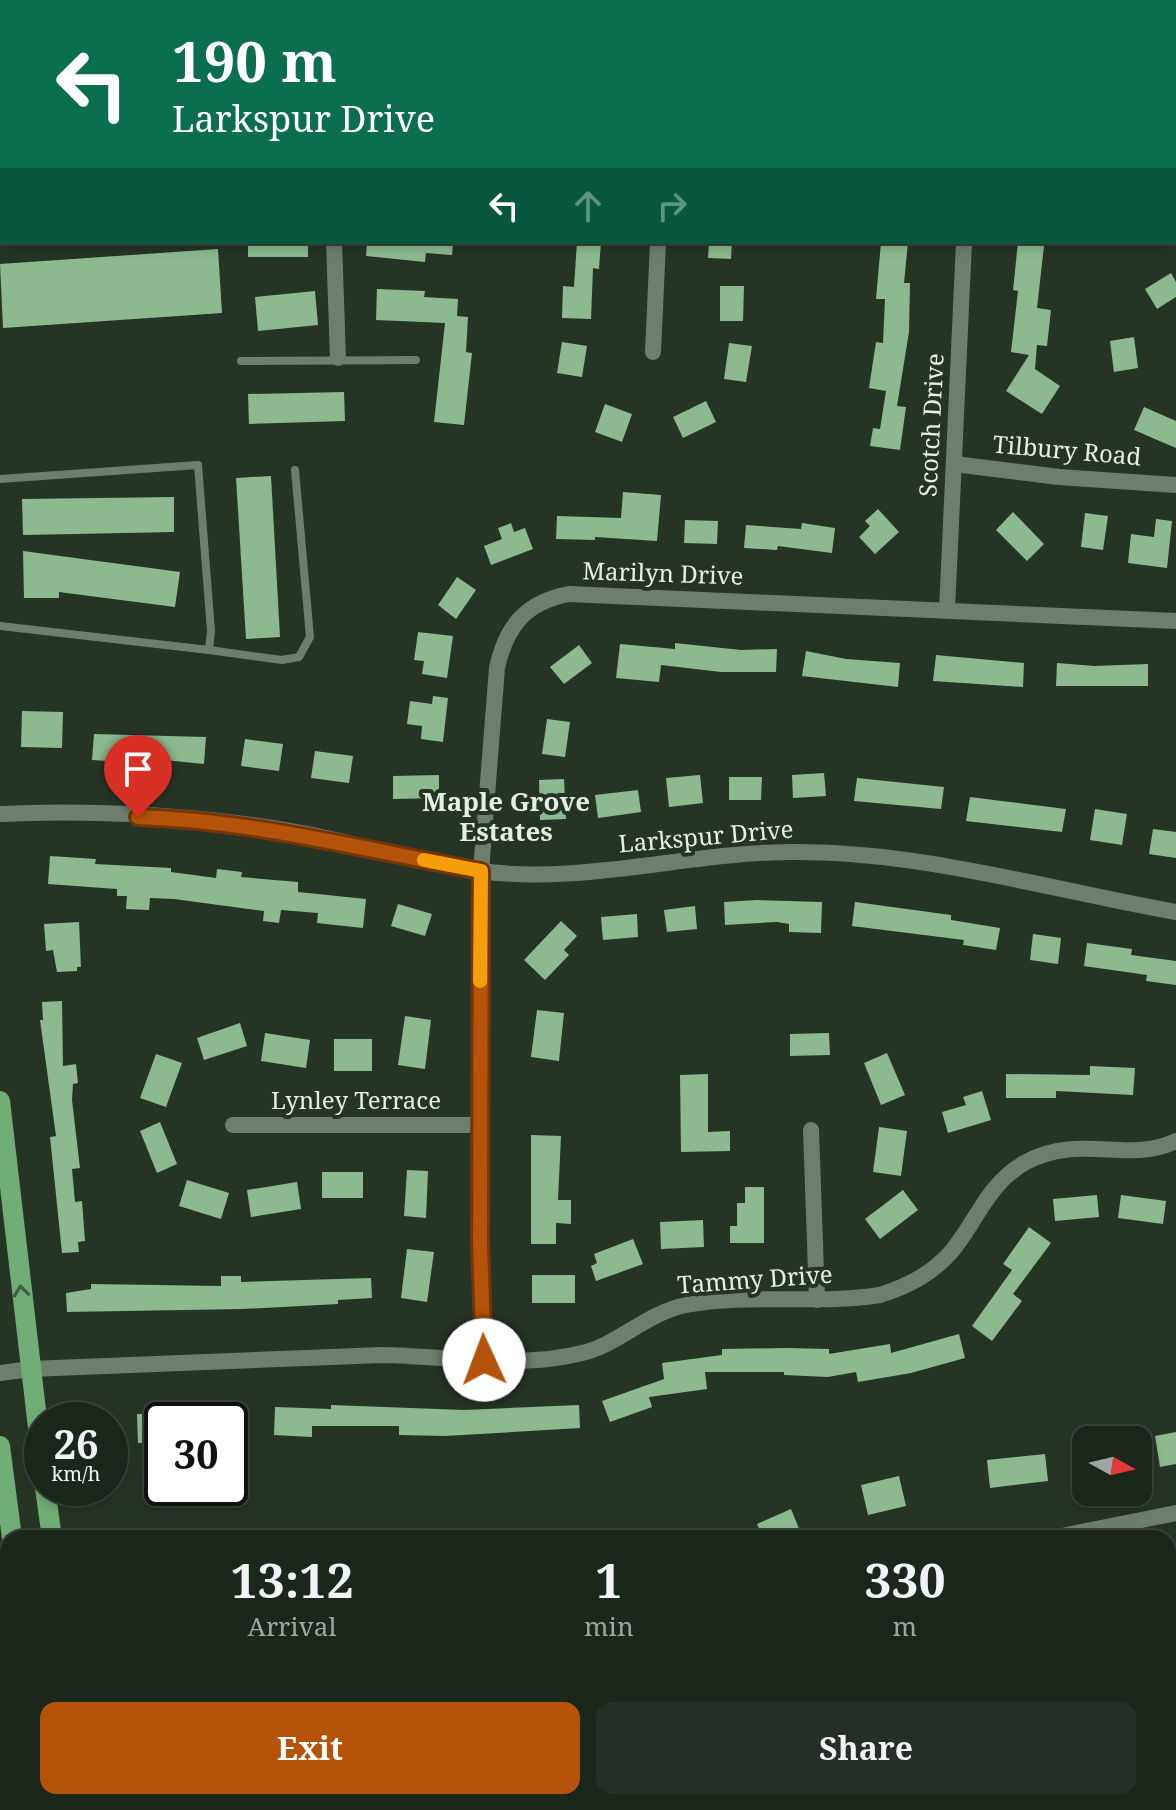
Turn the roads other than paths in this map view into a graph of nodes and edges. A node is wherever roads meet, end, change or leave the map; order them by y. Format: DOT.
graph roads {
  1 [pos="334,244"];
  2 [pos="658,244"];
  3 [pos="964,244"];
  4 [pos="653,352"];
  5 [pos="338,358"];
  6 [pos="416,360"];
  7 [pos="241,361"];
  8 [pos="954,464"];
  9 [pos="295,470"];
  10 [pos="0,479"];
  11 [pos="1176,485"];
  12 [pos="947,610"];
  13 [pos="1176,621"];
  14 [pos="0,625"];
  15 [pos="209,650"];
  16 [pos="0,814"];
  17 [pos="481,871"];
  18 [pos="1176,912"];
  19 [pos="0,1101"];
  20 [pos="233,1125"];
  21 [pos="480,1125"];
  22 [pos="811,1130"];
  23 [pos="1176,1141"];
  24 [pos="817,1300"];
  25 [pos="484,1360"];
  26 [pos="30,1369"];
  27 [pos="0,1373"];
  28 [pos="34,1402"];
  29 [pos="0,1446"];
  30 [pos="48,1506"];
  31 [pos="1176,1513"];
  32 [pos="11,1530"];
  33 [pos="51,1530"];
  34 [pos="1092,1530"];
  1 -- 5 [label="street"];
  2 -- 4 [label="street"];
  3 -- 8 [label="street, Scotch Drive"];
  5 -- 6 [label="lane"];
  5 -- 7 [label="lane"];
  8 -- 11 [label="street, Tilbury Road"];
  8 -- 12 [label="street, Scotch Drive"];
  9 -- 15 [label="lane"];
  10 -- 15 [label="lane"];
  12 -- 13 [label="street, Marilyn Drive"];
  12 -- 17 [label="street, Marilyn Drive"];
  14 -- 15 [label="lane"];
  16 -- 17 [label="street, Larkspur Drive"];
  17 -- 18 [label="street, Larkspur Drive"];
  17 -- 21 [label="street, Marilyn Drive"];
  26 -- 19 [label="main road, one-way"];
  20 -- 21 [label="street, Lynley Terrace"];
  21 -- 25 [label="street, Marilyn Drive"];
  22 -- 24 [label="street"];
  23 -- 24 [label="street, Tammy Drive"];
  24 -- 25 [label="street, Tammy Drive"];
  25 -- 26 [label="street, Tammy Drive"];
  26 -- 27 [label="street, Tammy Drive"];
  26 -- 28 [label="main road"];
  29 -- 32 [label="main road"];
  30 -- 33 [label="main road"];
  31 -- 34 [label="street"];
}
